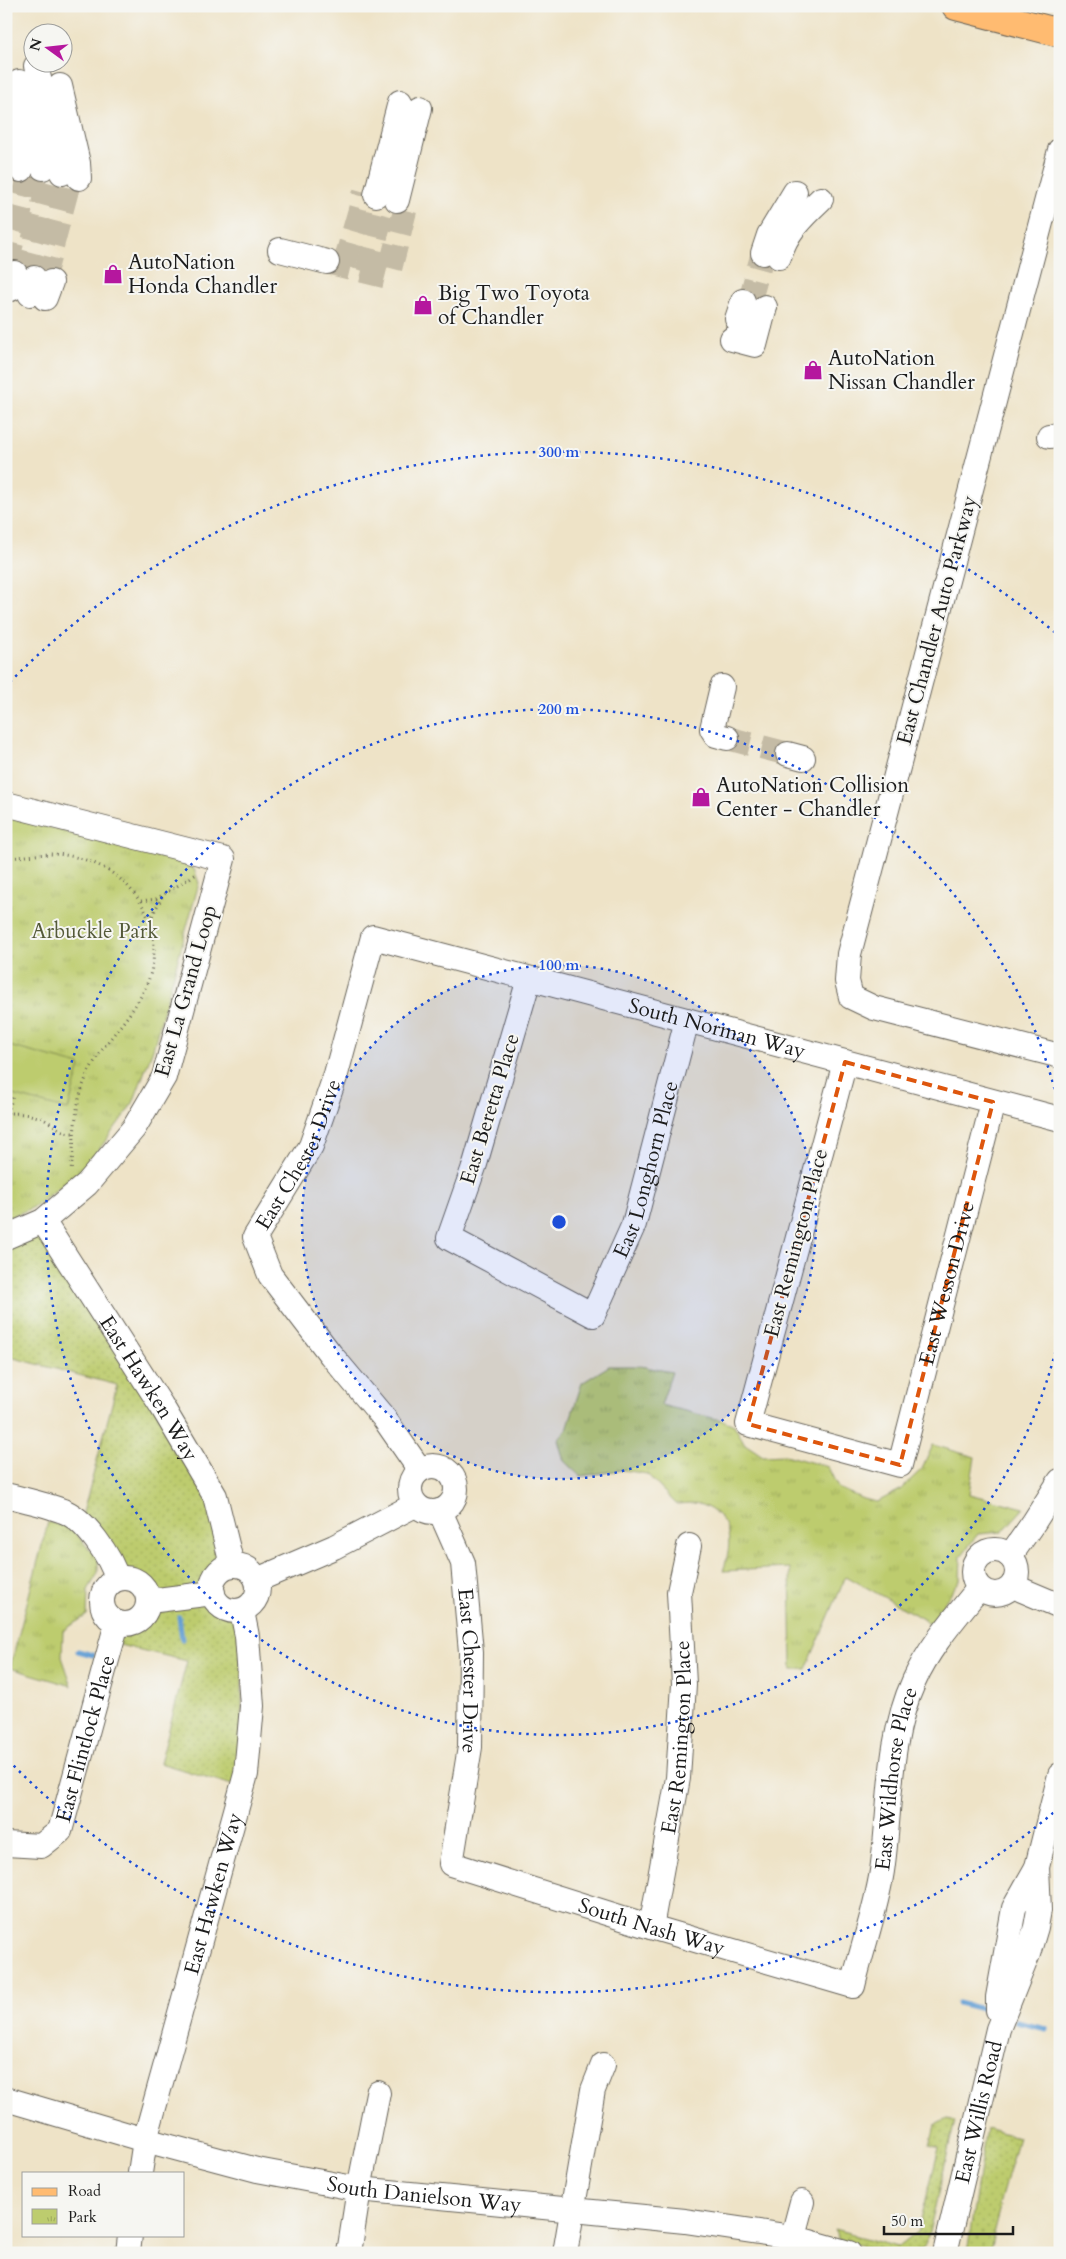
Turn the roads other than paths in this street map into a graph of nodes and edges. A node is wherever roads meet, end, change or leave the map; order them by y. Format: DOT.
graph roads {
  1 [pos="956,6"];
  2 [pos="1060,33"];
  3 [pos="30,85"];
  4 [pos="1060,150"];
  5 [pos="51,173"];
  6 [pos="386,197"];
  7 [pos="280,250"];
  8 [pos="767,254"];
  9 [pos="327,262"];
  10 [pos="722,687"];
  11 [pos="727,738"];
  12 [pos="6,804"];
  13 [pos="373,937"];
  14 [pos="529,978"];
  15 [pos="687,1020"];
  16 [pos="1060,1056"];
  17 [pos="845,1062"];
  18 [pos="993,1102"];
  19 [pos="1060,1119"];
  20 [pos="43,1221"];
  21 [pos="6,1237"];
  22 [pos="593,1315"];
  23 [pos="900,1465"];
  24 [pos="420,1470"];
  25 [pos="1060,1481"];
  26 [pos="6,1496"];
  27 [pos="415,1504"];
  28 [pos="440,1511"];
  29 [pos="689,1546"];
  30 [pos="1010,1556"];
  31 [pos="232,1565"];
  32 [pos="256,1578"];
  33 [pos="117,1579"];
  34 [pos="1014,1583"];
  35 [pos="979,1588"];
  36 [pos="213,1593"];
  37 [pos="149,1601"];
  38 [pos="1060,1606"];
  39 [pos="242,1611"];
  40 [pos="117,1623"];
  41 [pos="1060,1775"];
  42 [pos="6,1844"];
  43 [pos="452,1864"];
  44 [pos="651,1927"];
  45 [pos="853,1986"];
  46 [pos="603,2065"];
  47 [pos="378,2093"];
  48 [pos="6,2100"];
  49 [pos="144,2140"];
  50 [pos="140,2172"];
  51 [pos="359,2189"];
  52 [pos="802,2202"];
  53 [pos="571,2210"];
  54 [pos="130,2236"];
  55 [pos="790,2245"];
  56 [pos="128,2253"];
  57 [pos="349,2253"];
  58 [pos="565,2253"];
  59 [pos="849,2253"];
  60 [pos="945,2253"];
  1 -- 2 [label="main road"];
  3 -- 5 [label="street"];
  3 -- 5 [label="street"];
  3 -- 5 [label="street"];
  4 -- 16 [label="street, East Chandler Auto Parkway"];
  6 -- 6 [label="street"];
  7 -- 9 [label="street"];
  8 -- 8 [label="street"];
  10 -- 11 [label="street"];
  12 -- 20 [label="street, East La Grand Loop"];
  13 -- 14 [label="street, South Norman Way"];
  13 -- 24 [label="street, East Chester Drive"];
  14 -- 15 [label="street, South Norman Way"];
  14 -- 22 [label="street, East Beretta Place"];
  15 -- 17 [label="street, South Norman Way"];
  15 -- 22 [label="street, East Longhorn Place"];
  17 -- 18 [label="street, South Norman Way"];
  17 -- 23 [label="street, East Remington Place"];
  18 -- 19 [label="street, South Norman Way"];
  18 -- 23 [label="street, East Wesson Drive"];
  20 -- 21 [label="street, East La Grand Loop"];
  20 -- 31 [label="street, East Hawken Way"];
  24 -- 27 [label="street"];
  24 -- 28 [label="street"];
  25 -- 30 [label="street"];
  26 -- 33 [label="street"];
  27 -- 28 [label="street"];
  27 -- 32 [label="street"];
  28 -- 43 [label="street, East Chester Drive"];
  29 -- 44 [label="street, East Remington Place"];
  30 -- 34 [label="street"];
  30 -- 35 [label="street"];
  31 -- 32 [label="street"];
  31 -- 36 [label="street"];
  32 -- 39 [label="street"];
  33 -- 37 [label="street"];
  33 -- 40 [label="street"];
  34 -- 35 [label="street"];
  34 -- 38 [label="street"];
  35 -- 45 [label="street, East Wildhorse Place"];
  36 -- 37 [label="street"];
  36 -- 39 [label="street"];
  37 -- 40 [label="street"];
  39 -- 49 [label="street, East Hawken Way"];
  40 -- 42 [label="street, East Flintlock Place"];
  41 -- 60 [label="street, East Willis Road"];
  43 -- 44 [label="street, South Nash Way"];
  44 -- 45 [label="street, South Nash Way"];
  46 -- 53 [label="street"];
  47 -- 51 [label="street"];
  48 -- 49 [label="street, South Danielson Way"];
  49 -- 50 [label="street, East Hawken Way"];
  49 -- 51 [label="street, South Danielson Way"];
  51 -- 53 [label="street, South Danielson Way"];
  51 -- 57 [label="street"];
  52 -- 55 [label="street"];
  53 -- 55 [label="street, South Danielson Way"];
  53 -- 58 [label="street"];
  54 -- 56 [label="street"];
  55 -- 59 [label="street, South Danielson Way"];
}
